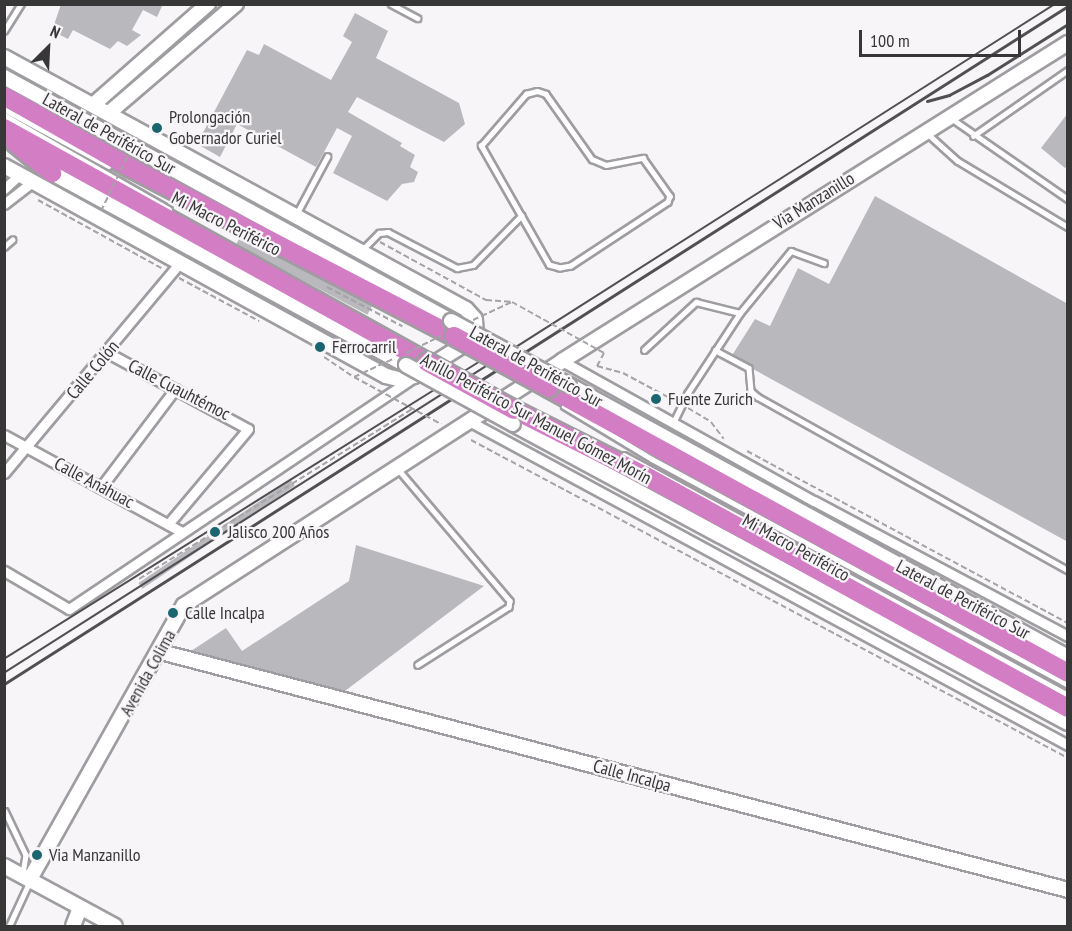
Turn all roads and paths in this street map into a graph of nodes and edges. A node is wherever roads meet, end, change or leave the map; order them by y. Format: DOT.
graph roads {
  1 [pos="21,4"];
  2 [pos="208,4"];
  3 [pos="236,4"];
  4 [pos="391,4"];
  5 [pos="417,18"];
  6 [pos="4,31"];
  7 [pos="1068,43"];
  8 [pos="4,57"];
  9 [pos="142,62"];
  10 [pos="1068,70"];
  11 [pos="155,74"];
  12 [pos="4,76"];
  13 [pos="4,96"];
  14 [pos="94,104"];
  15 [pos="4,109"];
  16 [pos="110,112"];
  17 [pos="4,115"];
  18 [pos="949,117"];
  19 [pos="4,128"];
  20 [pos="926,131"];
  21 [pos="4,135"];
  22 [pos="973,136"];
  23 [pos="137,137"];
  24 [pos="4,147"];
  25 [pos="327,157"];
  26 [pos="4,166"];
  27 [pos="52,173"];
  28 [pos="26,179"];
  29 [pos="4,189"];
  30 [pos="1068,199"];
  31 [pos="4,204"];
  32 [pos="101,211"];
  33 [pos="175,213"];
  34 [pos="296,215"];
  35 [pos="521,216"];
  36 [pos="1068,227"];
  37 [pos="204,230"];
  38 [pos="12,240"];
  39 [pos="4,247"];
  40 [pos="362,250"];
  41 [pos="179,264"];
  42 [pos="824,264"];
  43 [pos="354,312"];
  44 [pos="740,313"];
  45 [pos="472,321"];
  46 [pos="416,325"];
  47 [pos="449,331"];
  48 [pos="644,350"];
  49 [pos="715,350"];
  50 [pos="108,353"];
  51 [pos="562,361"];
  52 [pos="410,371"];
  53 [pos="176,389"];
  54 [pos="561,405"];
  55 [pos="682,405"];
  56 [pos="412,409"];
  57 [pos="514,417"];
  58 [pos="469,421"];
  59 [pos="674,422"];
  60 [pos="441,424"];
  61 [pos="4,435"];
  62 [pos="471,440"];
  63 [pos="733,444"];
  64 [pos="27,447"];
  65 [pos="743,449"];
  66 [pos="616,451"];
  67 [pos="398,469"];
  68 [pos="4,473"];
  69 [pos="101,487"];
  70 [pos="169,523"];
  71 [pos="182,532"];
  72 [pos="1068,570"];
  73 [pos="4,571"];
  74 [pos="140,579"];
  75 [pos="1068,623"];
  76 [pos="1068,636"];
  77 [pos="161,652"];
  78 [pos="1068,657"];
  79 [pos="418,664"];
  80 [pos="1068,673"];
  81 [pos="1068,685"];
  82 [pos="1068,695"];
  83 [pos="1068,708"];
  84 [pos="1068,723"];
  85 [pos="1068,745"];
  86 [pos="1068,758"];
  87 [pos="6,811"];
  88 [pos="4,866"];
  89 [pos="27,877"];
  90 [pos="1068,890"];
  91 [pos="81,908"];
  92 [pos="9,927"];
  93 [pos="73,927"];
  94 [pos="115,927"];
  1 -- 6 [label="lane"];
  2 -- 9 [label="street"];
  3 -- 11 [label="street"];
  4 -- 5 [label="lane"];
  7 -- 18 [label="street, Via Manzanillo"];
  8 -- 14 [label="street"];
  9 -- 11 [label="lane"];
  9 -- 14 [label="street"];
  10 -- 22 [label="lane"];
  11 -- 16 [label="street"];
  12 -- 47 [label="street, Lateral de Periférico Sur"];
  13 -- 47 [label="highway, Anillo Periférico Sur Manuel Gómez Morín"];
  14 -- 16 [label="street"];
  15 -- 46 [label="lane, Mi Macro Periférico"];
  16 -- 34 [label="street"];
  17 -- 33 [label="lane, Mi Macro Periférico"];
  18 -- 20 [label="street, Via Manzanillo"];
  18 -- 22 [label="lane"];
  19 -- 57 [label="highway, Anillo Periférico Sur Manuel Gómez Morín, bridge"];
  20 -- 36 [label="lane"];
  20 -- 51 [label="street, Via Manzanillo"];
  21 -- 27 [label="highway"];
  22 -- 30 [label="lane"];
  23 -- 32 [label="path, bridge"];
  24 -- 27 [label="street"];
  25 -- 34 [label="lane"];
  26 -- 28 [label="street"];
  27 -- 52 [label="street"];
  28 -- 29 [label="street"];
  28 -- 31 [label="street"];
  28 -- 41 [label="street"];
  34 -- 40 [label="street"];
  35 -- 35 [label="lane"];
  35 -- 40 [label="lane"];
  37 -- 43 [label="lane, Mi Macro Periférico"];
  38 -- 39 [label="lane"];
  40 -- 52 [label="street"];
  41 -- 50 [label="street, Calle Colón"];
  41 -- 52 [label="street"];
  42 -- 44 [label="lane"];
  44 -- 48 [label="lane"];
  44 -- 49 [label="lane"];
  45 -- 55 [label="path, bridge"];
  47 -- 56 [label="path, bridge"];
  47 -- 78 [label="street, Lateral de Periférico Sur, bridge"];
  47 -- 80 [label="highway, Anillo Periférico Sur Manuel Gómez Morín, bridge"];
  49 -- 55 [label="lane"];
  49 -- 72 [label="lane"];
  50 -- 53 [label="street, Calle Cuauhtémoc"];
  50 -- 64 [label="street, Calle Colón"];
  51 -- 58 [label="street, Via Manzanillo"];
  51 -- 59 [label="street"];
  52 -- 57 [label="street, bridge"];
  52 -- 71 [label="street"];
  53 -- 69 [label="street"];
  53 -- 70 [label="street, Calle Cuauhtémoc"];
  54 -- 81 [label="lane, Mi Macro Periférico"];
  55 -- 59 [label="lane"];
  55 -- 63 [label="path"];
  56 -- 60 [label="path, bridge"];
  56 -- 74 [label="path"];
  57 -- 83 [label="highway, Anillo Periférico Sur Manuel Gómez Morín"];
  57 -- 84 [label="street"];
  58 -- 67 [label="street, Avenida Colima"];
  58 -- 85 [label="street"];
  59 -- 76 [label="street"];
  61 -- 64 [label="street, Calle Anáhuac"];
  62 -- 86 [label="path"];
  64 -- 68 [label="street, Calle Colón"];
  64 -- 69 [label="street, Calle Anáhuac"];
  65 -- 75 [label="path"];
  66 -- 82 [label="lane, Mi Macro Periférico"];
  67 -- 77 [label="street, Avenida Colima"];
  67 -- 79 [label="lane"];
  69 -- 70 [label="street, Calle Anáhuac"];
  70 -- 71 [label="street, Calle Anáhuac"];
  71 -- 73 [label="street"];
  77 -- 89 [label="street, Avenida Colima"];
  77 -- 90 [label="street, Calle Incalpa"];
  87 -- 89 [label="lane"];
  88 -- 89 [label="street"];
  89 -- 91 [label="street"];
  89 -- 92 [label="lane"];
  91 -- 93 [label="street"];
  91 -- 94 [label="street"];
}
